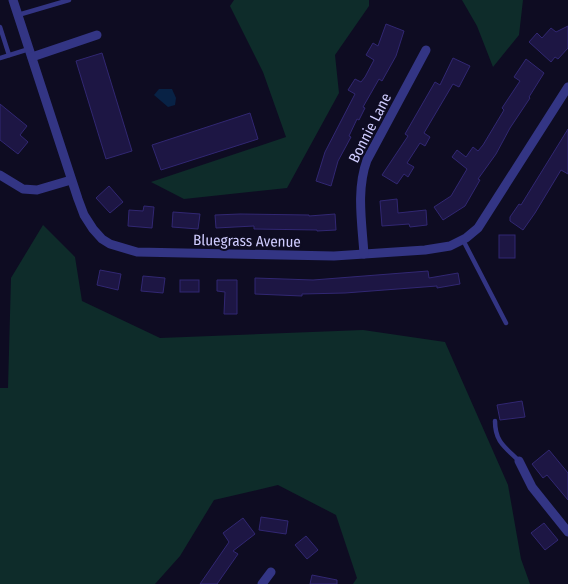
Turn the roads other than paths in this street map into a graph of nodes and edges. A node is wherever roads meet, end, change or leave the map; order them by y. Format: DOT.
graph roads {
  1 [pos="13,0"];
  2 [pos="69,0"];
  3 [pos="18,15"];
  4 [pos="0,27"];
  5 [pos="97,35"];
  6 [pos="426,50"];
  7 [pos="30,53"];
  8 [pos="9,55"];
  9 [pos="0,58"];
  10 [pos="568,87"];
  11 [pos="0,175"];
  12 [pos="71,180"];
  13 [pos="463,240"];
  14 [pos="364,254"];
  15 [pos="506,323"];
  16 [pos="495,421"];
  17 [pos="519,461"];
  18 [pos="568,532"];
  19 [pos="271,572"];
  20 [pos="262,584"];
  1 -- 3 [label="street, Bluegrass Avenue"];
  2 -- 3 [label="lane"];
  3 -- 7 [label="street, Bluegrass Avenue"];
  4 -- 8 [label="lane"];
  5 -- 7 [label="street"];
  6 -- 14 [label="street, Bonnie Lane"];
  7 -- 8 [label="lane"];
  7 -- 12 [label="street, Bluegrass Avenue"];
  8 -- 9 [label="lane"];
  10 -- 13 [label="street, Bluegrass Avenue"];
  11 -- 12 [label="street"];
  12 -- 14 [label="street, Bluegrass Avenue"];
  13 -- 14 [label="street, Bluegrass Avenue"];
  13 -- 15 [label="lane"];
  16 -- 17 [label="lane"];
  17 -- 18 [label="street"];
  19 -- 20 [label="street"];
}
